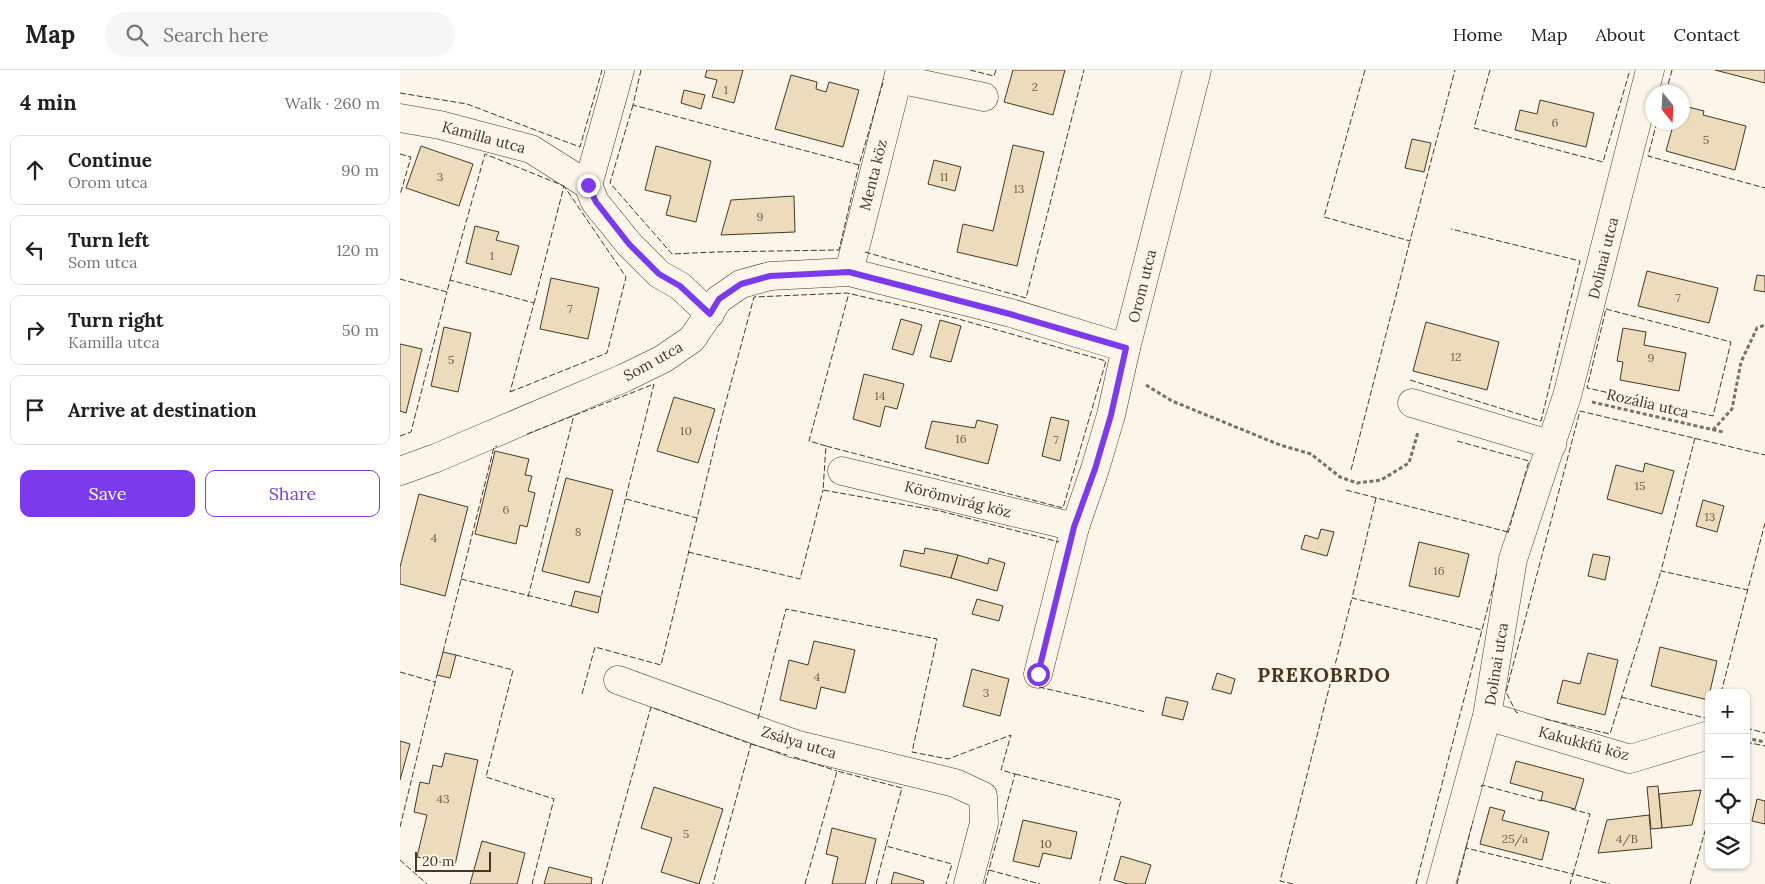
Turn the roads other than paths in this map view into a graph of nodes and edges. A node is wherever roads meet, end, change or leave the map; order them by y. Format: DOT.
graph roads {
  1 [pos="620,70"];
  2 [pos="1197,70"];
  3 [pos="1650,70"];
  4 [pos="899,74"];
  5 [pos="984,97"];
  6 [pos="400,118"];
  7 [pos="588,185"];
  8 [pos="849,272"];
  9 [pos="710,314"];
  10 [pos="1124,360"];
  11 [pos="1419,405"];
  12 [pos="1552,445"];
  13 [pos="400,471"];
  14 [pos="842,471"];
  15 [pos="1074,527"];
  16 [pos="1038,674"];
  17 [pos="618,680"];
  18 [pos="1487,716"];
  19 [pos="1705,736"];
  20 [pos="968,884"];
  21 [pos="1441,884"];
  1 -- 7 [label="street"];
  2 -- 10 [label="street, Orom utca"];
  3 -- 12 [label="street, Dolinai utca"];
  4 -- 5 [label="street, Menta köz"];
  4 -- 8 [label="street, Menta köz"];
  6 -- 7 [label="street, Kamilla utca"];
  7 -- 9 [label="street, Kamilla utca"];
  8 -- 9 [label="street, Som utca"];
  8 -- 10 [label="street, Som utca"];
  9 -- 13 [label="street, Som utca"];
  10 -- 15 [label="street, Orom utca"];
  11 -- 12 [label="street"];
  12 -- 18 [label="street, Dolinai utca"];
  14 -- 15 [label="street, Körömvirág köz"];
  15 -- 16 [label="street, Orom utca"];
  17 -- 20 [label="street, Zsálya utca"];
  18 -- 19 [label="street, Kakukkfű köz"];
  18 -- 21 [label="street, Dolinai utca"];
}
